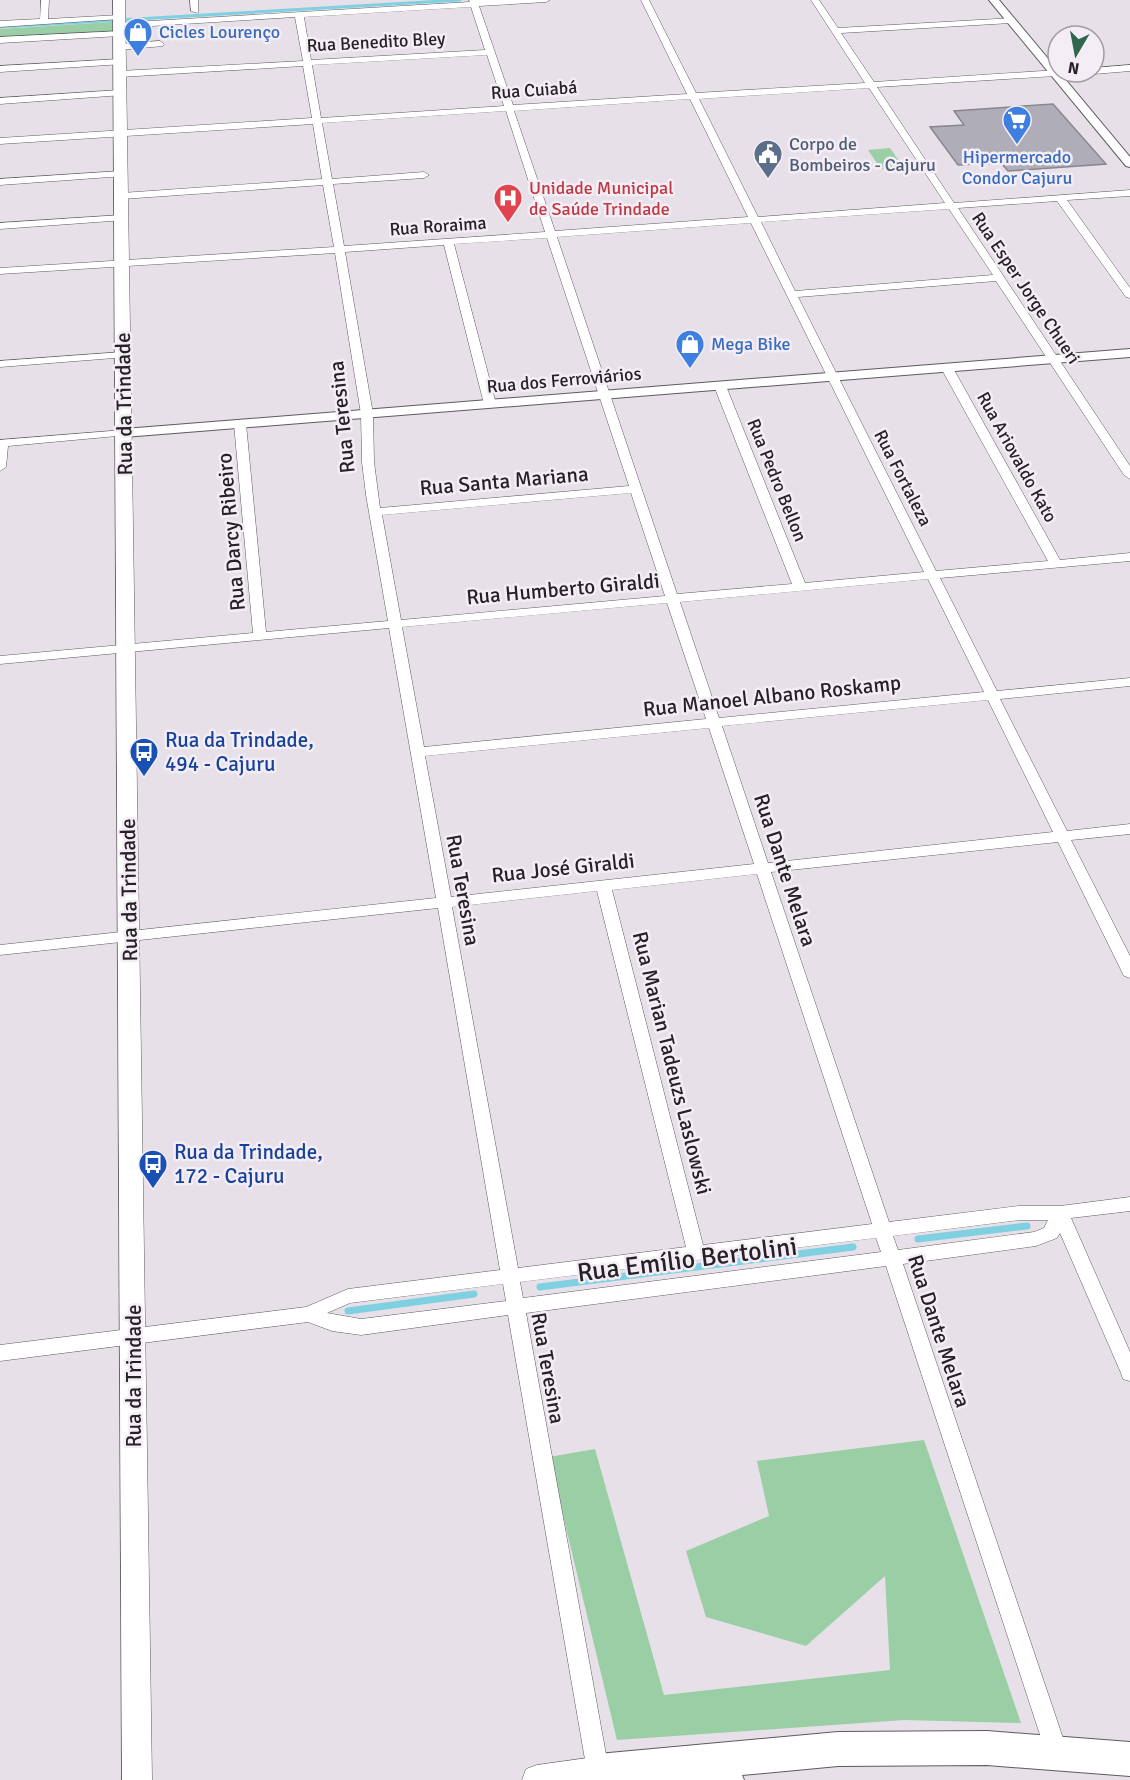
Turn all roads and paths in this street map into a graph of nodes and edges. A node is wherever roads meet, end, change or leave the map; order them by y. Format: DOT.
graph roads {
  1 [pos="45,0"];
  2 [pos="119,0"];
  3 [pos="194,0"];
  4 [pos="382,0"];
  5 [pos="546,0"];
  6 [pos="645,0"];
  7 [pos="815,0"];
  8 [pos="994,0"];
  9 [pos="474,2"];
  10 [pos="195,11"];
  11 [pos="298,14"];
  12 [pos="1011,20"];
  13 [pos="44,21"];
  14 [pos="0,24"];
  15 [pos="120,27"];
  16 [pos="836,31"];
  17 [pos="0,40"];
  18 [pos="160,44"];
  19 [pos="490,52"];
  20 [pos="1046,62"];
  21 [pos="307,63"];
  22 [pos="120,68"];
  23 [pos="1130,68"];
  24 [pos="0,69"];
  25 [pos="1106,69"];
  26 [pos="1046,74"];
  27 [pos="1064,84"];
  28 [pos="872,85"];
  29 [pos="120,93"];
  30 [pos="693,96"];
  31 [pos="0,101"];
  32 [pos="509,108"];
  33 [pos="317,120"];
  34 [pos="121,133"];
  35 [pos="0,141"];
  36 [pos="1130,164"];
  37 [pos="121,174"];
  38 [pos="424,175"];
  39 [pos="0,182"];
  40 [pos="327,182"];
  41 [pos="1130,193"];
  42 [pos="122,196"];
  43 [pos="1060,198"];
  44 [pos="952,206"];
  45 [pos="122,218"];
  46 [pos="755,220"];
  47 [pos="0,226"];
  48 [pos="551,234"];
  49 [pos="448,242"];
  50 [pos="339,249"];
  51 [pos="122,265"];
  52 [pos="0,271"];
  53 [pos="1000,278"];
  54 [pos="792,294"];
  55 [pos="1130,295"];
  56 [pos="1130,353"];
  57 [pos="123,355"];
  58 [pos="1053,359"];
  59 [pos="0,364"];
  60 [pos="947,368"];
  61 [pos="833,377"];
  62 [pos="720,386"];
  63 [pos="605,395"];
  64 [pos="490,404"];
  65 [pos="367,414"];
  66 [pos="240,424"];
  67 [pos="124,433"];
  68 [pos="1,443"];
  69 [pos="0,467"];
  70 [pos="1130,475"];
  71 [pos="636,489"];
  72 [pos="375,512"];
  73 [pos="1130,557"];
  74 [pos="1056,564"];
  75 [pos="932,575"];
  76 [pos="800,587"];
  77 [pos="673,598"];
  78 [pos="395,624"];
  79 [pos="260,636"];
  80 [pos="126,648"];
  81 [pos="0,660"];
  82 [pos="1130,682"];
  83 [pos="992,696"];
  84 [pos="714,723"];
  85 [pos="418,752"];
  86 [pos="1130,829"];
  87 [pos="1062,835"];
  88 [pos="762,868"];
  89 [pos="603,885"];
  90 [pos="444,902"];
  91 [pos="129,936"];
  92 [pos="0,950"];
  93 [pos="1130,972"];
  94 [pos="1130,1204"];
  95 [pos="1060,1214"];
  96 [pos="883,1230"];
  97 [pos="696,1253"];
  98 [pos="892,1258"];
  99 [pos="511,1276"];
  100 [pos="516,1307"];
  101 [pos="308,1314"];
  102 [pos="134,1336"];
  103 [pos="0,1353"];
  104 [pos="1130,1373"];
  105 [pos="1057,1753"];
  106 [pos="1130,1759"];
  107 [pos="651,1766"];
  108 [pos="590,1776"];
  109 [pos="137,1780"];
  110 [pos="537,1780"];
  111 [pos="727,1780"];
  1 -- 13 [label="street"];
  2 -- 15 [label="main road, Rua da Trindade"];
  3 -- 10 [label="street"];
  4 -- 10 [label="street"];
  5 -- 9 [label="street"];
  6 -- 30 [label="street, Rua Fortaleza"];
  7 -- 16 [label="street, Rua Esper Jorge Chueri"];
  8 -- 12 [label="street"];
  9 -- 11 [label="street"];
  9 -- 19 [label="street, Rua Dante Melara"];
  10 -- 15 [label="street"];
  11 -- 15 [label="street"];
  11 -- 21 [label="street, Rua Teresina"];
  12 -- 16 [label="street"];
  12 -- 20 [label="street"];
  13 -- 14 [label="street"];
  13 -- 15 [label="street"];
  15 -- 17 [label="street"];
  15 -- 18 [label="street"];
  15 -- 22 [label="main road, Rua da Trindade"];
  16 -- 28 [label="street, Rua Esper Jorge Chueri"];
  19 -- 21 [label="street, Rua Benedito Bley"];
  19 -- 32 [label="street, Rua Dante Melara"];
  21 -- 22 [label="street, Rua Benedito Bley"];
  21 -- 33 [label="street, Rua Teresina"];
  22 -- 24 [label="street, Rua Benedito Bley"];
  22 -- 29 [label="main road, Rua da Trindade"];
  23 -- 25 [label="street"];
  26 -- 28 [label="street, Rua Cuiabá"];
  27 -- 36 [label="street"];
  28 -- 30 [label="street, Rua Cuiabá"];
  28 -- 44 [label="street, Rua Esper Jorge Chueri"];
  29 -- 31 [label="street"];
  29 -- 34 [label="main road, Rua da Trindade"];
  30 -- 32 [label="street, Rua Cuiabá"];
  30 -- 46 [label="street, Rua Fortaleza"];
  32 -- 33 [label="street, Rua Cuiabá"];
  32 -- 48 [label="street, Rua Dante Melara"];
  33 -- 34 [label="street, Rua Cuiabá"];
  33 -- 40 [label="street, Rua Teresina"];
  34 -- 35 [label="street, Rua Cuiabá"];
  34 -- 37 [label="main road, Rua da Trindade"];
  37 -- 39 [label="street"];
  37 -- 42 [label="main road, Rua da Trindade"];
  38 -- 40 [label="street"];
  40 -- 42 [label="street"];
  40 -- 50 [label="street, Rua Teresina"];
  41 -- 43 [label="street, Rua Roraima"];
  42 -- 45 [label="main road, Rua da Trindade"];
  43 -- 44 [label="street, Rua Roraima"];
  43 -- 55 [label="street"];
  44 -- 46 [label="street, Rua Roraima"];
  44 -- 53 [label="street, Rua Esper Jorge Chueri"];
  45 -- 47 [label="street"];
  45 -- 51 [label="main road, Rua da Trindade"];
  46 -- 48 [label="street, Rua Roraima"];
  46 -- 54 [label="street, Rua Fortaleza"];
  48 -- 49 [label="street, Rua Roraima"];
  48 -- 63 [label="street, Rua Dante Melara"];
  49 -- 50 [label="street, Rua Roraima"];
  49 -- 64 [label="street"];
  50 -- 51 [label="street, Rua Roraima"];
  50 -- 65 [label="street, Rua Teresina"];
  51 -- 52 [label="street, Rua Roraima"];
  51 -- 57 [label="main road, Rua da Trindade"];
  53 -- 54 [label="street"];
  53 -- 58 [label="street, Rua Esper Jorge Chueri"];
  54 -- 61 [label="street, Rua Fortaleza"];
  56 -- 58 [label="street, Rua dos Ferroviários"];
  57 -- 59 [label="street"];
  57 -- 67 [label="main road, Rua da Trindade"];
  58 -- 60 [label="street, Rua dos Ferroviários"];
  58 -- 70 [label="street, Rua Esper Jorge Chueri"];
  60 -- 61 [label="street, Rua dos Ferroviários"];
  60 -- 74 [label="street, Rua Ariovaldo Kato"];
  61 -- 62 [label="street, Rua dos Ferroviários"];
  61 -- 75 [label="street, Rua Fortaleza"];
  62 -- 63 [label="street, Rua dos Ferroviários"];
  62 -- 76 [label="street, Rua Pedro Bellon"];
  63 -- 64 [label="street, Rua dos Ferroviários"];
  63 -- 71 [label="street, Rua Dante Melara"];
  64 -- 65 [label="street, Rua dos Ferroviários"];
  65 -- 66 [label="street, Rua dos Ferroviários"];
  65 -- 72 [label="street, Rua Teresina"];
  66 -- 67 [label="street, Rua dos Ferroviários"];
  66 -- 79 [label="street, Rua Darcy Ribeiro"];
  67 -- 68 [label="street, Rua dos Ferroviários"];
  67 -- 80 [label="main road, Rua da Trindade"];
  68 -- 69 [label="street"];
  71 -- 72 [label="street, Rua Santa Mariana"];
  71 -- 77 [label="street, Rua Dante Melara"];
  72 -- 78 [label="street, Rua Teresina"];
  73 -- 74 [label="street, Rua Humberto Giraldi"];
  74 -- 75 [label="street, Rua Humberto Giraldi"];
  75 -- 76 [label="street, Rua Humberto Giraldi"];
  75 -- 83 [label="street, Rua Fortaleza"];
  76 -- 77 [label="street, Rua Humberto Giraldi"];
  77 -- 78 [label="street, Rua Humberto Giraldi"];
  77 -- 84 [label="street, Rua Dante Melara"];
  78 -- 79 [label="street, Rua Humberto Giraldi"];
  78 -- 85 [label="street, Rua Teresina"];
  79 -- 80 [label="street, Rua Humberto Giraldi"];
  80 -- 81 [label="street, Rua Humberto Giraldi"];
  80 -- 91 [label="main road, Rua da Trindade"];
  82 -- 83 [label="street, Rua Manoel Albano Roskamp"];
  83 -- 84 [label="street, Rua Manoel Albano Roskamp"];
  83 -- 87 [label="street, Rua Fortaleza"];
  84 -- 85 [label="street, Rua Manoel Albano Roskamp"];
  84 -- 88 [label="street, Rua Dante Melara"];
  85 -- 90 [label="street, Rua Teresina"];
  86 -- 87 [label="street, Rua José Giraldi"];
  87 -- 88 [label="street, Rua José Giraldi"];
  87 -- 93 [label="street, Rua Fortaleza"];
  88 -- 89 [label="street, Rua José Giraldi"];
  88 -- 96 [label="street, Rua Dante Melara"];
  89 -- 90 [label="street, Rua José Giraldi"];
  89 -- 97 [label="street, Rua Marian Tadeuzs Laslowski"];
  90 -- 91 [label="street, Rua José Giraldi"];
  90 -- 99 [label="street, Rua Teresina"];
  91 -- 92 [label="street, Rua José Giraldi"];
  91 -- 102 [label="main road, Rua da Trindade"];
  94 -- 95 [label="street, Rua Emílio Bertolini"];
  95 -- 96 [label="street, Rua Emílio Bertolini"];
  95 -- 98 [label="street, Rua Emílio Bertolini"];
  95 -- 104 [label="street"];
  96 -- 97 [label="street, Rua Emílio Bertolini"];
  96 -- 98 [label="street, Rua Dante Melara"];
  97 -- 99 [label="street, Rua Emílio Bertolini"];
  98 -- 100 [label="street, Rua Emílio Bertolini"];
  98 -- 105 [label="street, Rua Dante Melara"];
  99 -- 100 [label="street, Rua Teresina"];
  99 -- 101 [label="street, Rua Emílio Bertolini"];
  100 -- 101 [label="street, Rua Emílio Bertolini"];
  100 -- 108 [label="street, Rua Teresina"];
  101 -- 102 [label="street, Rua Emílio Bertolini"];
  102 -- 103 [label="street, Rua Emílio Bertolini"];
  102 -- 109 [label="main road, Rua da Trindade"];
  105 -- 106 [label="main road"];
  105 -- 107 [label="main road"];
  107 -- 108 [label="main road"];
  107 -- 111 [label="main road"];
  108 -- 110 [label="main road"];
}
